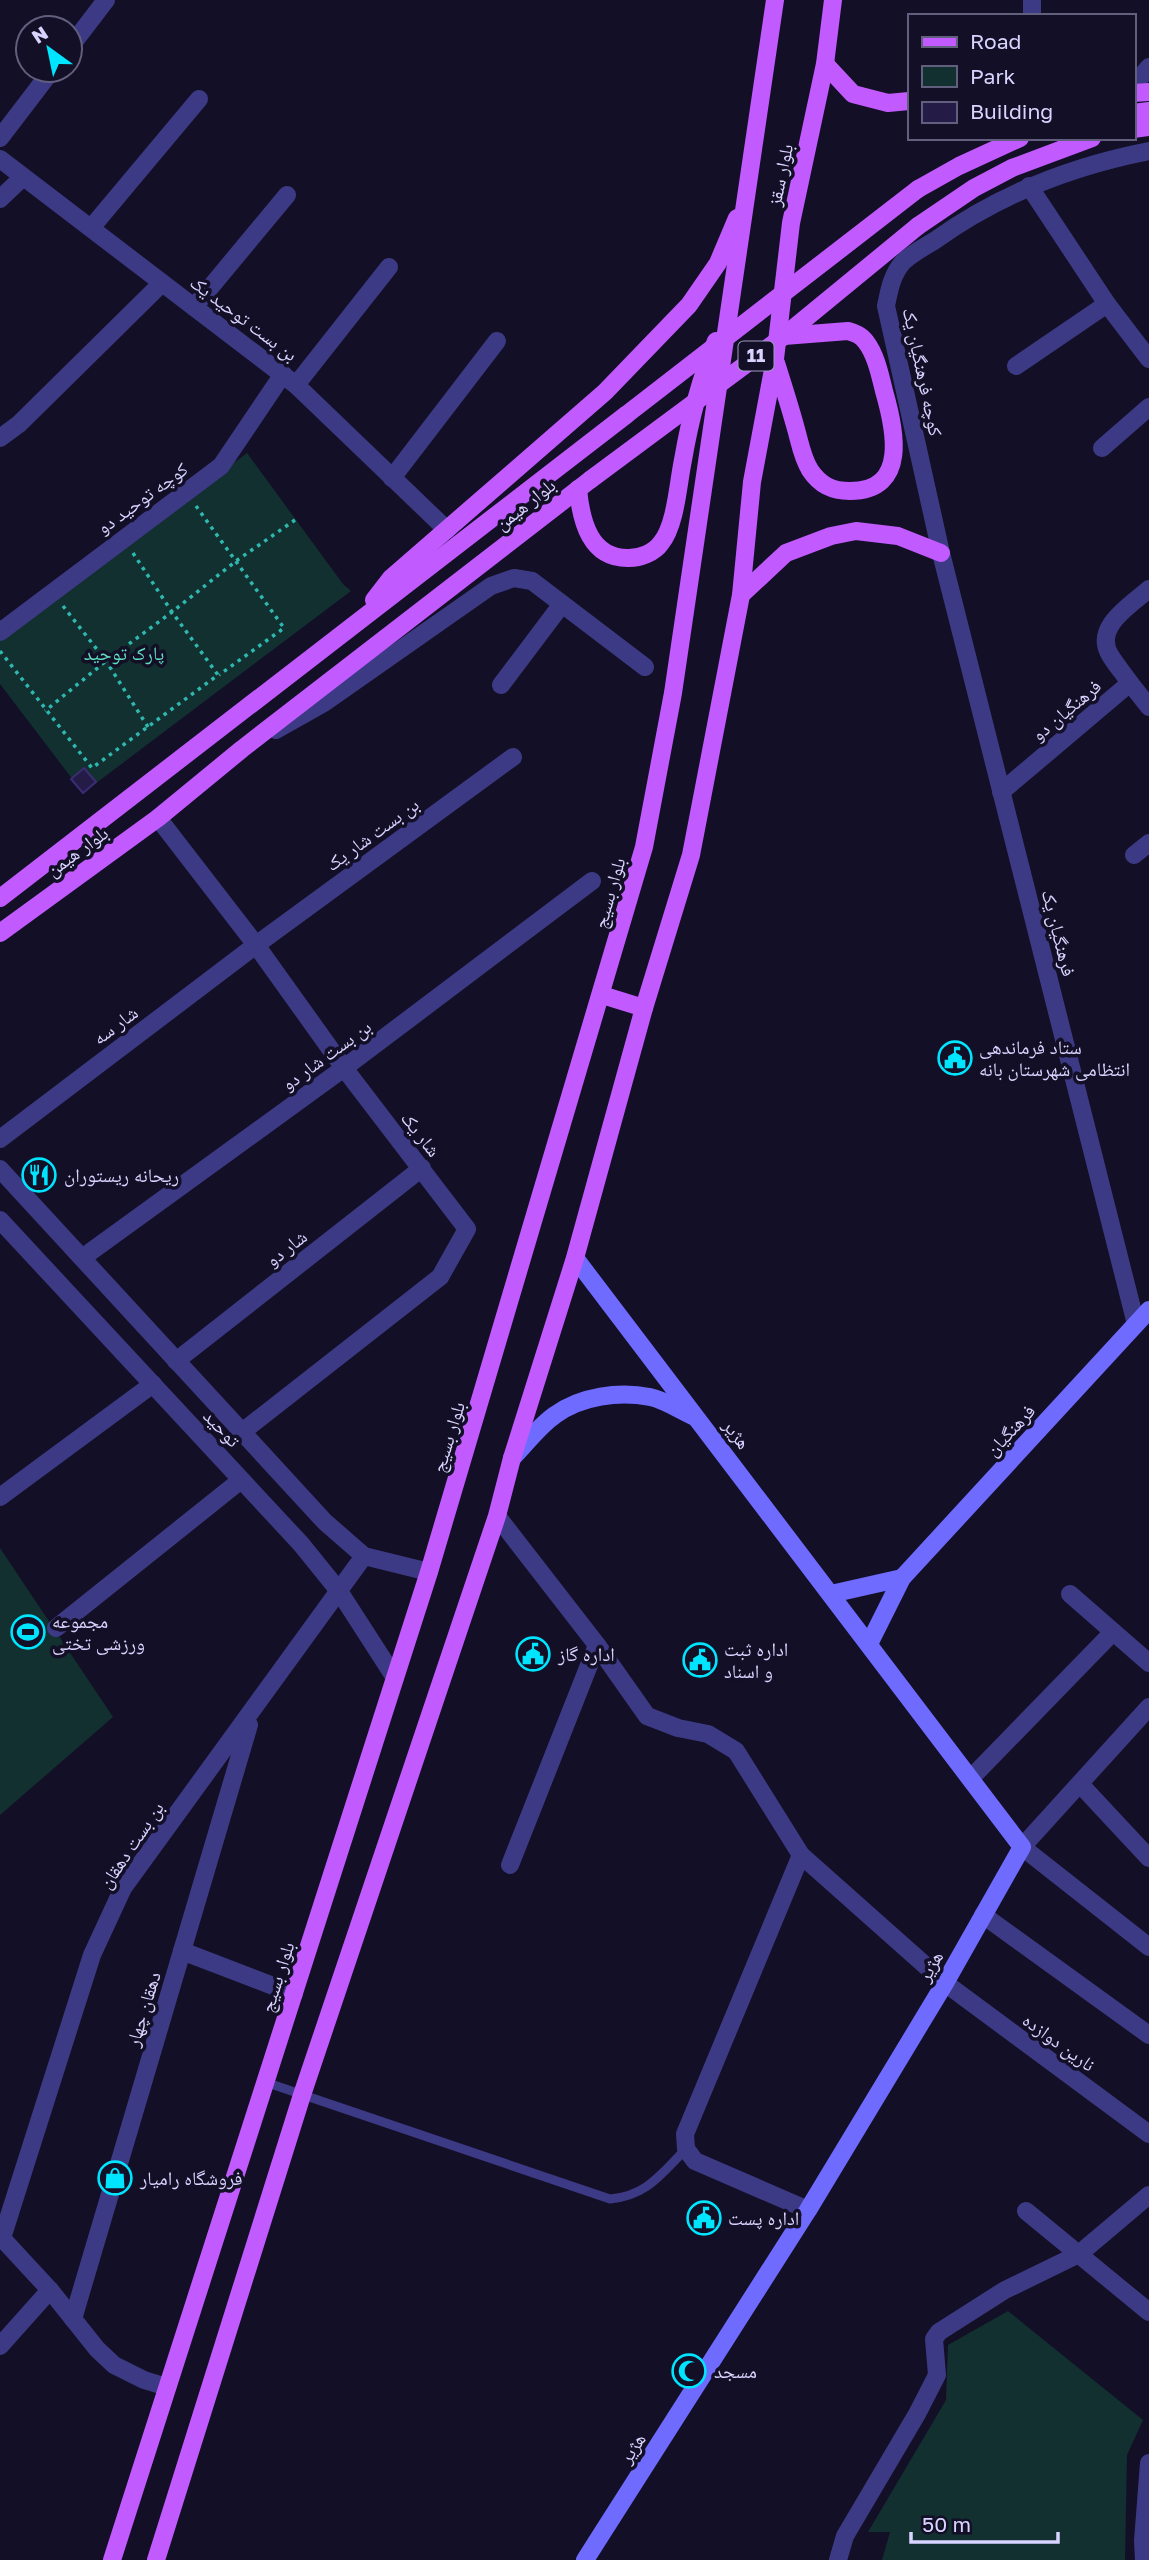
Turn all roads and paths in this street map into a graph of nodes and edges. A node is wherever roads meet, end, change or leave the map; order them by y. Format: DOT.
graph roads {
  1 [pos="106,0"];
  2 [pos="775,0"];
  3 [pos="833,0"];
  4 [pos="84,29"];
  5 [pos="825,64"];
  6 [pos="1149,68"];
  7 [pos="41,84"];
  8 [pos="1135,84"];
  9 [pos="199,99"];
  10 [pos="908,101"];
  11 [pos="0,138"];
  12 [pos="1016,140"];
  13 [pos="1087,140"];
  14 [pos="1149,151"];
  15 [pos="0,159"];
  16 [pos="23,177"];
  17 [pos="1029,186"];
  18 [pos="287,195"];
  19 [pos="747,195"];
  20 [pos="0,199"];
  21 [pos="91,229"];
  22 [pos="389,267"];
  23 [pos="162,283"];
  24 [pos="732,302"];
  25 [pos="1107,304"];
  26 [pos="194,307"];
  27 [pos="784,335"];
  28 [pos="497,341"];
  29 [pos="775,359"];
  30 [pos="1149,359"];
  31 [pos="1016,366"];
  32 [pos="289,380"];
  33 [pos="1149,407"];
  34 [pos="0,438"];
  35 [pos="1102,447"];
  36 [pos="392,478"];
  37 [pos="584,485"];
  38 [pos="193,501"];
  39 [pos="295,520"];
  40 [pos="447,530"];
  41 [pos="126,543"];
  42 [pos="941,554"];
  43 [pos="236,561"];
  44 [pos="1149,589"];
  45 [pos="741,595"];
  46 [pos="59,602"];
  47 [pos="562,604"];
  48 [pos="172,612"];
  49 [pos="360,618"];
  50 [pos="0,632"];
  51 [pos="0,651"];
  52 [pos="106,661"];
  53 [pos="645,667"];
  54 [pos="218,675"];
  55 [pos="1130,683"];
  56 [pos="501,685"];
  57 [pos="1149,707"];
  58 [pos="45,711"];
  59 [pos="148,727"];
  60 [pos="242,749"];
  61 [pos="513,757"];
  62 [pos="1001,792"];
  63 [pos="158,818"];
  64 [pos="1149,843"];
  65 [pos="1133,855"];
  66 [pos="592,881"];
  67 [pos="0,898"];
  68 [pos="0,933"];
  69 [pos="256,945"];
  70 [pos="602,995"];
  71 [pos="644,1008"];
  72 [pos="344,1068"];
  73 [pos="0,1139"];
  74 [pos="422,1168"];
  75 [pos="0,1169"];
  76 [pos="0,1220"];
  77 [pos="82,1258"];
  78 [pos="575,1258"];
  79 [pos="1149,1310"];
  80 [pos="1136,1324"];
  81 [pos="176,1361"];
  82 [pos="153,1384"];
  83 [pos="698,1419"];
  84 [pos="242,1432"];
  85 [pos="512,1458"];
  86 [pos="241,1480"];
  87 [pos="0,1497"];
  88 [pos="497,1516"];
  89 [pos="364,1556"];
  90 [pos="429,1572"];
  91 [pos="902,1578"];
  92 [pos="339,1591"];
  93 [pos="831,1594"];
  94 [pos="1070,1594"];
  95 [pos="56,1628"];
  96 [pos="1113,1632"];
  97 [pos="869,1644"];
  98 [pos="597,1645"];
  99 [pos="1149,1663"];
  100 [pos="396,1678"];
  101 [pos="1149,1707"];
  102 [pos="253,1711"];
  103 [pos="971,1778"];
  104 [pos="1080,1784"];
  105 [pos="1023,1847"];
  106 [pos="801,1855"];
  107 [pos="1149,1858"];
  108 [pos="510,1865"];
  109 [pos="983,1915"];
  110 [pos="1149,1947"];
  111 [pos="182,1951"];
  112 [pos="945,1983"];
  113 [pos="294,1994"];
  114 [pos="1149,2035"];
  115 [pos="265,2082"];
  116 [pos="302,2095"];
  117 [pos="1149,2134"];
  118 [pos="687,2149"];
  119 [pos="1149,2195"];
  120 [pos="808,2210"];
  121 [pos="1026,2211"];
  122 [pos="1,2237"];
  123 [pos="1079,2254"];
  124 [pos="50,2290"];
  125 [pos="1149,2312"];
  126 [pos="73,2319"];
  127 [pos="0,2346"];
  128 [pos="167,2388"];
  129 [pos="1149,2463"];
  130 [pos="112,2560"];
  131 [pos="156,2560"];
  132 [pos="585,2560"];
  133 [pos="838,2560"];
  134 [pos="1144,2560"];
  1 -- 4 [label="street"];
  2 -- 19 [label="main road, بلوار سقز / 11"];
  3 -- 5 [label="main road, بلوار سقز"];
  5 -- 10 [label="main road"];
  5 -- 29 [label="main road, بلوار سقز"];
  6 -- 8 [label="street"];
  7 -- 11 [label="street"];
  9 -- 21 [label="street"];
  12 -- 49 [label="main road, بلوار هیمن, bridge"];
  13 -- 27 [label="main road, بلوار هیمن / 11, bridge"];
  14 -- 17 [label="street, کوچه فرهنگیان یک"];
  15 -- 16 [label="street, بن بست توحید یک"];
  16 -- 20 [label="street"];
  16 -- 21 [label="street, بن بست توحید یک"];
  17 -- 25 [label="street"];
  17 -- 42 [label="street, کوچه فرهنگیان یک"];
  18 -- 26 [label="street"];
  19 -- 24 [label="main road, بلوار سقز / 11"];
  19 -- 40 [label="main road"];
  21 -- 23 [label="street, بن بست توحید یک"];
  22 -- 32 [label="street, کوچه توحید دو"];
  23 -- 26 [label="street, بن بست توحید یک"];
  23 -- 34 [label="street"];
  24 -- 37 [label="main road, 11"];
  24 -- 70 [label="main road, بلوار بسیج"];
  25 -- 30 [label="street"];
  25 -- 31 [label="street"];
  26 -- 32 [label="street, بن بست توحید یک"];
  27 -- 29 [label="main road"];
  27 -- 37 [label="main road, بلوار هیمن / 11, bridge"];
  28 -- 36 [label="street"];
  29 -- 45 [label="main road"];
  32 -- 36 [label="street, بن بست توحید یک"];
  32 -- 50 [label="street, کوچه توحید دو"];
  33 -- 35 [label="street"];
  36 -- 40 [label="street, بن بست توحید یک"];
  37 -- 60 [label="main road, بلوار هیمن"];
  38 -- 43 [label="path"];
  39 -- 43 [label="path"];
  40 -- 49 [label="main road"];
  41 -- 48 [label="path"];
  42 -- 45 [label="main road"];
  42 -- 62 [label="street, فرهنگیان یک"];
  43 -- 48 [label="path"];
  43 -- 54 [label="path"];
  44 -- 55 [label="street, فرهنگیان دو"];
  45 -- 71 [label="main road"];
  46 -- 52 [label="path"];
  47 -- 53 [label="street"];
  47 -- 56 [label="street"];
  47 -- 60 [label="street"];
  48 -- 52 [label="path"];
  48 -- 54 [label="path"];
  49 -- 67 [label="main road, بلوار هیمن"];
  51 -- 58 [label="path"];
  52 -- 58 [label="path"];
  52 -- 59 [label="path"];
  54 -- 59 [label="path"];
  55 -- 57 [label="street"];
  55 -- 62 [label="street, فرهنگیان دو"];
  58 -- 59 [label="path"];
  60 -- 63 [label="main road, بلوار هیمن"];
  61 -- 69 [label="street, بن بست شار یک"];
  62 -- 80 [label="street, فرهنگیان یک"];
  63 -- 68 [label="main road, بلوار هیمن"];
  63 -- 69 [label="street, شار یک"];
  64 -- 65 [label="street"];
  66 -- 72 [label="street, بن بست شار دو"];
  69 -- 72 [label="street, شار یک"];
  69 -- 73 [label="street, شار سه"];
  70 -- 71 [label="main road"];
  70 -- 90 [label="main road, بلوار بسیج"];
  71 -- 78 [label="main road"];
  72 -- 74 [label="street, شار یک"];
  72 -- 77 [label="street, بن بست شار دو"];
  74 -- 81 [label="street, شار دو"];
  74 -- 84 [label="street, شار یک"];
  75 -- 77 [label="street, توحید"];
  76 -- 82 [label="street, توحید"];
  77 -- 81 [label="street, توحید"];
  78 -- 83 [label="main road, هژیر"];
  78 -- 85 [label="main road"];
  79 -- 80 [label="main road, فرهنگیان"];
  80 -- 91 [label="main road, فرهنگیان"];
  81 -- 84 [label="street, توحید"];
  82 -- 86 [label="street, توحید"];
  82 -- 87 [label="street"];
  83 -- 85 [label="main road, هژیر"];
  83 -- 93 [label="main road, هژیر"];
  84 -- 89 [label="street, توحید"];
  85 -- 88 [label="main road"];
  86 -- 92 [label="street, توحید"];
  86 -- 95 [label="street"];
  88 -- 98 [label="street, نارین دوازده"];
  88 -- 116 [label="main road"];
  89 -- 90 [label="street, توحید"];
  89 -- 92 [label="street, بن بست دهقان"];
  90 -- 100 [label="main road, بلوار بسیج"];
  91 -- 93 [label="main road"];
  91 -- 97 [label="main road, فرهنگیان"];
  92 -- 100 [label="street, توحید"];
  92 -- 102 [label="street, بن بست دهقان"];
  93 -- 97 [label="main road, هژیر"];
  94 -- 96 [label="street"];
  96 -- 99 [label="street"];
  96 -- 103 [label="street"];
  97 -- 103 [label="main road, هژیر"];
  98 -- 106 [label="street, نارین دوازده"];
  98 -- 108 [label="street"];
  100 -- 113 [label="main road, بلوار بسیج"];
  101 -- 104 [label="street"];
  102 -- 111 [label="street, دهقان چهار"];
  102 -- 122 [label="street, بن بست دهقان"];
  103 -- 105 [label="main road, هژیر"];
  104 -- 105 [label="street"];
  104 -- 107 [label="street"];
  105 -- 109 [label="main road, هژیر"];
  105 -- 110 [label="street"];
  106 -- 112 [label="street, نارین دوازده"];
  106 -- 118 [label="street"];
  109 -- 112 [label="main road, هژیر"];
  109 -- 114 [label="street"];
  111 -- 113 [label="street"];
  111 -- 126 [label="street, دهقان چهار"];
  112 -- 117 [label="street, نارین دوازده"];
  112 -- 120 [label="main road, هژیر"];
  113 -- 115 [label="main road, بلوار بسیج"];
  115 -- 116 [label="lane"];
  115 -- 128 [label="main road, بلوار بسیج"];
  116 -- 118 [label="lane"];
  116 -- 131 [label="main road"];
  118 -- 120 [label="street"];
  119 -- 123 [label="street"];
  120 -- 132 [label="main road, هژیر"];
  121 -- 123 [label="street"];
  122 -- 124 [label="street"];
  123 -- 125 [label="street"];
  123 -- 133 [label="street"];
  124 -- 126 [label="street"];
  124 -- 127 [label="street"];
  126 -- 128 [label="street"];
  128 -- 130 [label="main road, بلوار بسیج"];
  129 -- 134 [label="street"];
}
